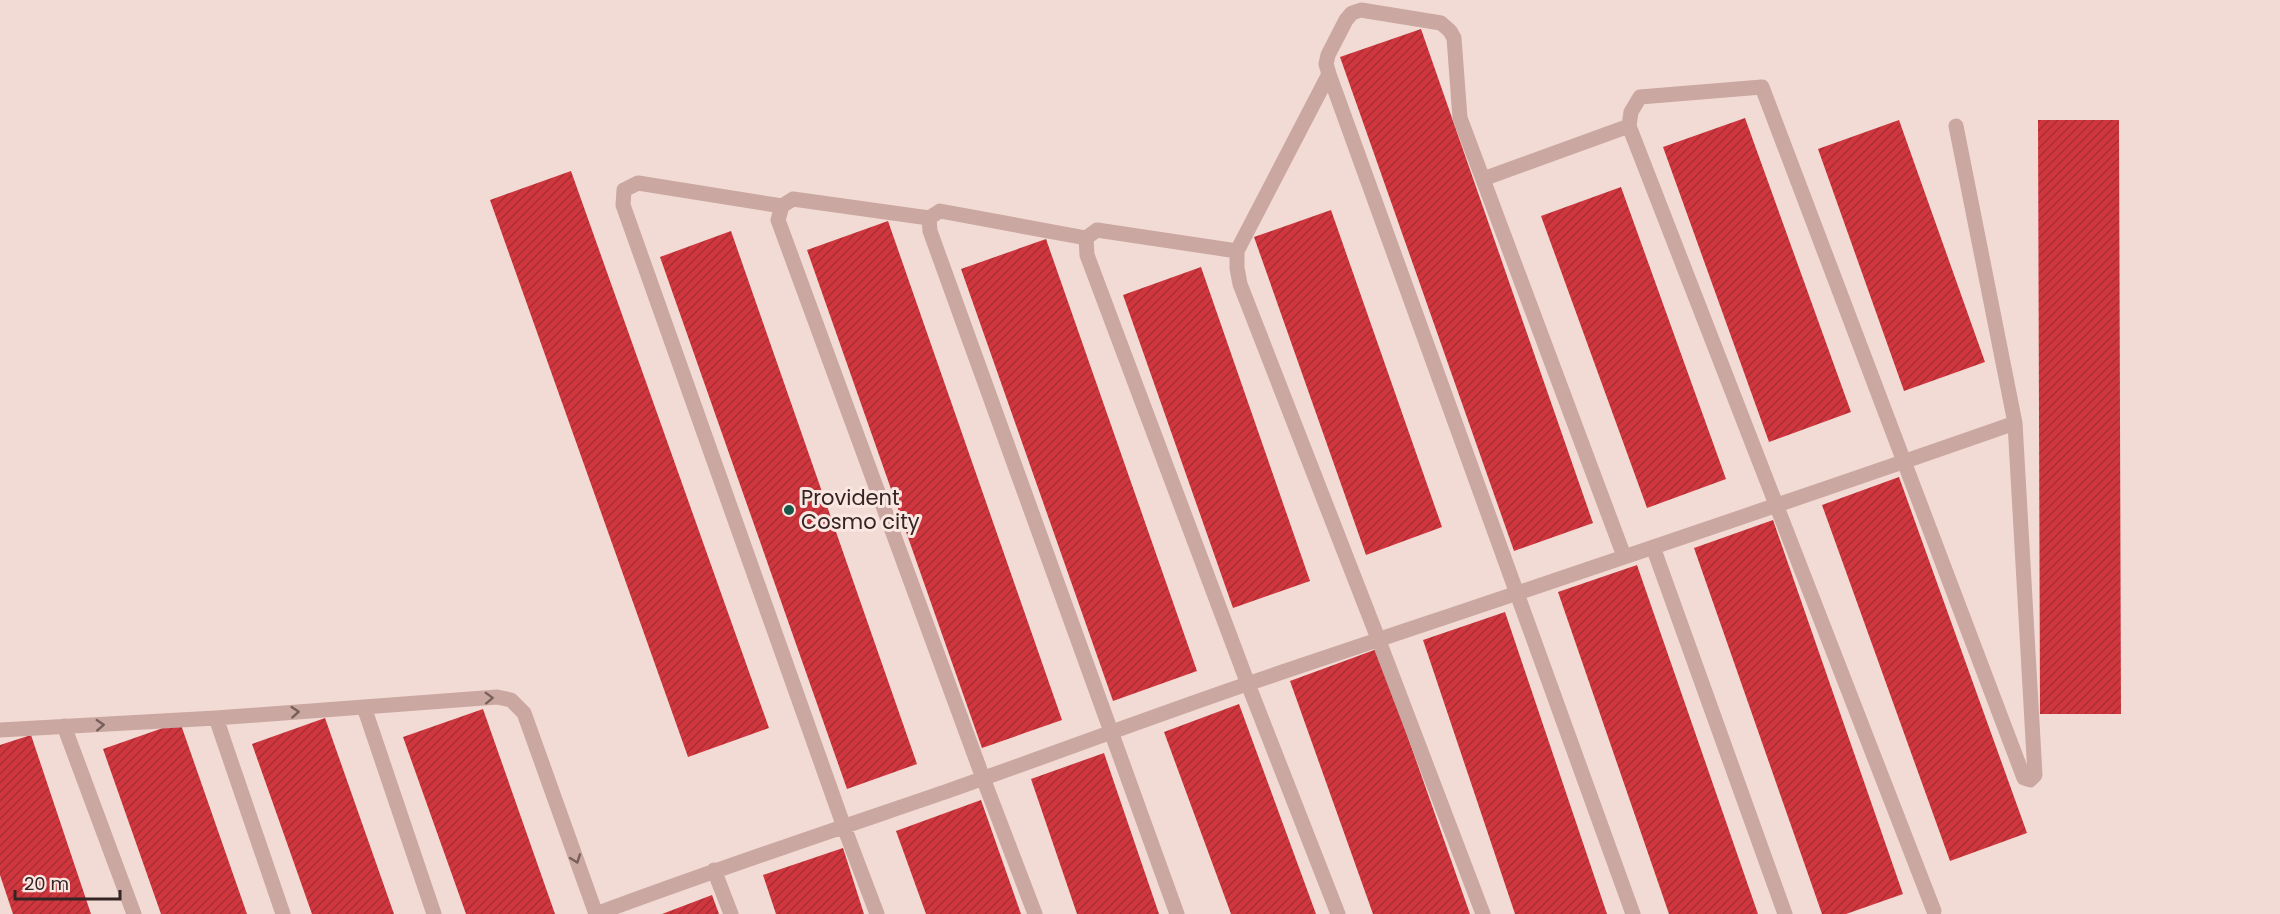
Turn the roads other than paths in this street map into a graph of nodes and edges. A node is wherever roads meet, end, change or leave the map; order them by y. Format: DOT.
graph roads {
  1 [pos="1329,74"];
  2 [pos="1629,126"];
  3 [pos="1956,126"];
  4 [pos="1483,179"];
  5 [pos="782,206"];
  6 [pos="929,218"];
  7 [pos="1086,238"];
  8 [pos="1237,251"];
  9 [pos="2014,423"];
  10 [pos="1905,461"];
  11 [pos="1778,504"];
  12 [pos="1653,547"];
  13 [pos="1624,556"];
  14 [pos="1516,592"];
  15 [pos="1379,641"];
  16 [pos="1248,684"];
  17 [pos="363,707"];
  18 [pos="216,718"];
  19 [pos="64,726"];
  20 [pos="0,730"];
  21 [pos="1110,734"];
  22 [pos="983,778"];
  23 [pos="844,827"];
  24 [pos="714,870"];
  25 [pos="1934,911"];
  26 [pos="134,914"];
  27 [pos="283,914"];
  28 [pos="434,914"];
  29 [pos="596,914"];
  30 [pos="730,914"];
  31 [pos="877,914"];
  32 [pos="1035,914"];
  33 [pos="1177,914"];
  34 [pos="1338,914"];
  35 [pos="1483,914"];
  36 [pos="1633,914"];
  37 [pos="1785,914"];
  1 -- 4 [label="street"];
  1 -- 8 [label="street"];
  1 -- 14 [label="street"];
  2 -- 4 [label="street"];
  2 -- 10 [label="street"];
  2 -- 11 [label="street"];
  3 -- 9 [label="street"];
  4 -- 13 [label="street"];
  5 -- 6 [label="street"];
  5 -- 22 [label="street"];
  5 -- 23 [label="street"];
  6 -- 7 [label="street"];
  6 -- 21 [label="street"];
  7 -- 8 [label="street"];
  7 -- 16 [label="street"];
  8 -- 15 [label="street"];
  9 -- 10 [label="street"];
  9 -- 10 [label="street"];
  10 -- 11 [label="street"];
  11 -- 12 [label="street"];
  11 -- 25 [label="street"];
  12 -- 13 [label="street"];
  12 -- 37 [label="street"];
  13 -- 14 [label="street"];
  14 -- 15 [label="street"];
  14 -- 36 [label="street"];
  15 -- 16 [label="street"];
  15 -- 35 [label="street"];
  16 -- 21 [label="street"];
  16 -- 34 [label="street"];
  18 -- 17 [label="street, one-way"];
  17 -- 28 [label="street"];
  17 -- 29 [label="street, one-way"];
  19 -- 18 [label="street, one-way"];
  18 -- 27 [label="street"];
  19 -- 20 [label="street"];
  19 -- 26 [label="street"];
  21 -- 22 [label="street"];
  21 -- 33 [label="street"];
  22 -- 23 [label="street"];
  22 -- 32 [label="street"];
  23 -- 24 [label="street"];
  23 -- 31 [label="street"];
  24 -- 29 [label="street"];
  24 -- 30 [label="street"];
}
